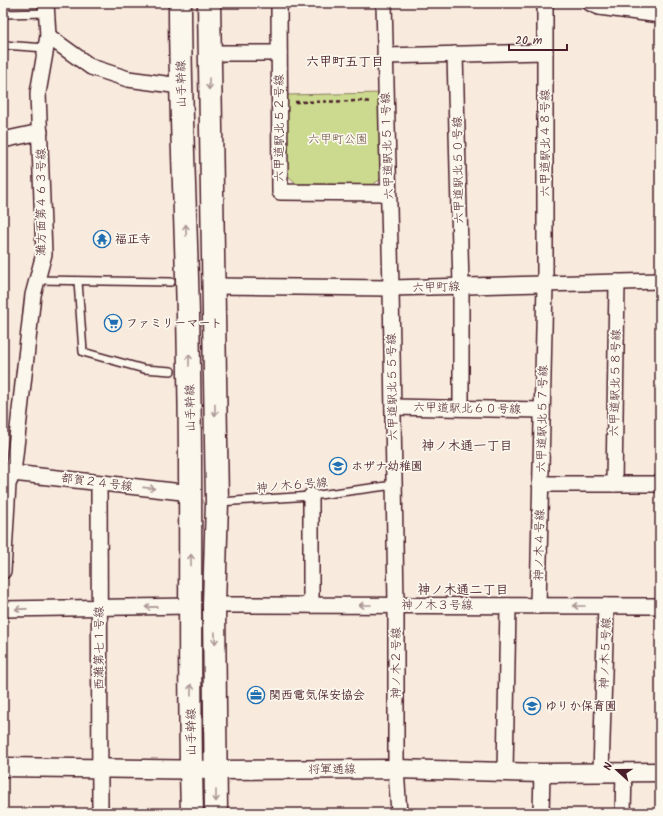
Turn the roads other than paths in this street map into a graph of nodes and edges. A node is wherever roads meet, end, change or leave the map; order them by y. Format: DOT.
graph roads {
  1 [pos="180,3"];
  2 [pos="209,3"];
  3 [pos="279,3"];
  4 [pos="384,3"];
  5 [pos="545,3"];
  6 [pos="598,5"];
  7 [pos="47,8"];
  8 [pos="3,14"];
  9 [pos="660,15"];
  10 [pos="47,42"];
  11 [pos="3,45"];
  12 [pos="545,52"];
  13 [pos="209,53"];
  14 [pos="279,53"];
  15 [pos="455,54"];
  16 [pos="385,56"];
  17 [pos="180,86"];
  18 [pos="40,132"];
  19 [pos="3,140"];
  20 [pos="388,193"];
  21 [pos="36,280"];
  22 [pos="78,281"];
  23 [pos="660,281"];
  24 [pos="171,282"];
  25 [pos="617,282"];
  26 [pos="545,283"];
  27 [pos="212,286"];
  28 [pos="461,286"];
  29 [pos="391,288"];
  30 [pos="172,371"];
  31 [pos="393,407"];
  32 [pos="461,408"];
  33 [pos="542,410"];
  34 [pos="8,472"];
  35 [pos="99,483"];
  36 [pos="540,484"];
  37 [pos="614,484"];
  38 [pos="660,484"];
  39 [pos="394,485"];
  40 [pos="191,493"];
  41 [pos="311,496"];
  42 [pos="217,502"];
  43 [pos="3,571"];
  44 [pos="214,605"];
  45 [pos="310,605"];
  46 [pos="396,605"];
  47 [pos="190,606"];
  48 [pos="508,606"];
  49 [pos="538,606"];
  50 [pos="606,606"];
  51 [pos="660,606"];
  52 [pos="99,608"];
  53 [pos="3,609"];
  54 [pos="3,767"];
  55 [pos="100,768"];
  56 [pos="191,769"];
  57 [pos="396,769"];
  58 [pos="216,770"];
  59 [pos="505,772"];
  60 [pos="601,772"];
  61 [pos="624,772"];
  62 [pos="660,772"];
  63 [pos="542,773"];
  64 [pos="100,813"];
  65 [pos="192,813"];
  66 [pos="216,813"];
  67 [pos="399,813"];
  68 [pos="541,813"];
  69 [pos="623,813"];
  1 -- 17 [label="main road, 山手幹線"];
  2 -- 13 [label="main road, 山手幹線"];
  3 -- 14 [label="street, 六甲道駅北５２号線"];
  4 -- 16 [label="street, 六甲道駅北５１号線"];
  5 -- 12 [label="street, 六甲道駅北４８号線"];
  6 -- 9 [label="street"];
  7 -- 8 [label="lane"];
  7 -- 10 [label="street, 灘方面第４６３号線"];
  10 -- 11 [label="lane"];
  10 -- 17 [label="street"];
  10 -- 18 [label="street, 灘方面第４６３号線"];
  12 -- 15 [label="street"];
  12 -- 26 [label="street, 六甲道駅北４８号線"];
  13 -- 14 [label="street"];
  13 -- 27 [label="main road, 山手幹線, one-way"];
  14 -- 20 [label="street, 六甲道駅北５２号線"];
  15 -- 16 [label="street"];
  15 -- 28 [label="street, 六甲道駅北５０号線"];
  16 -- 20 [label="street, 六甲道駅北５１号線"];
  40 -- 17 [label="main road, 山手幹線, one-way"];
  18 -- 19 [label="street"];
  18 -- 21 [label="street, 灘方面第４６３号線"];
  20 -- 29 [label="street, 六甲道駅北５１号線"];
  21 -- 22 [label="lane"];
  21 -- 34 [label="street, 灘方面第４６３号線"];
  22 -- 24 [label="lane"];
  22 -- 30 [label="lane"];
  23 -- 25 [label="street, 六甲町線"];
  25 -- 26 [label="street, 六甲町線"];
  25 -- 37 [label="street, 六甲道駅北５８号線"];
  26 -- 28 [label="street, 六甲町線"];
  26 -- 33 [label="street, 六甲道駅北５７号線"];
  27 -- 29 [label="street, 六甲町線"];
  27 -- 42 [label="main road, 山手幹線, one-way"];
  28 -- 29 [label="street, 六甲町線"];
  28 -- 32 [label="street, 六甲道駅北５０号線"];
  29 -- 31 [label="street, 六甲道駅北５５号線"];
  31 -- 32 [label="street, 六甲道駅北６０号線"];
  31 -- 39 [label="street, 六甲道駅北５５号線"];
  32 -- 33 [label="street, 六甲道駅北６０号線"];
  33 -- 36 [label="street, 六甲道駅北５７号線"];
  34 -- 35 [label="street, 都賀２４号線"];
  34 -- 43 [label="street, 灘方面第４６３号線"];
  35 -- 40 [label="street, 都賀２４号線, one-way"];
  35 -- 52 [label="street, 西灘第七１号線"];
  36 -- 37 [label="street, 六甲道駅北５７号線"];
  36 -- 49 [label="street, 神ノ木４号線"];
  37 -- 38 [label="street, 六甲道駅北５７号線"];
  39 -- 41 [label="lane, 神ノ木６号線"];
  39 -- 46 [label="street, 神ノ木２号線"];
  47 -- 40 [label="main road, 山手幹線, one-way"];
  41 -- 42 [label="lane, 神ノ木６号線"];
  41 -- 45 [label="street"];
  42 -- 44 [label="main road, 山手幹線"];
  44 -- 45 [label="street, 神ノ木３号線"];
  44 -- 58 [label="main road, 山手幹線, one-way"];
  46 -- 45 [label="street, 神ノ木３号線, one-way"];
  46 -- 48 [label="street, 神ノ木３号線"];
  46 -- 57 [label="street, 神ノ木２号線"];
  47 -- 52 [label="street, one-way"];
  56 -- 47 [label="main road, 山手幹線, one-way"];
  48 -- 49 [label="street, 神ノ木３号線"];
  48 -- 59 [label="street"];
  50 -- 49 [label="street, 神ノ木３号線, one-way"];
  50 -- 51 [label="street, 神ノ木３号線"];
  50 -- 60 [label="street, 神ノ木５号線"];
  52 -- 53 [label="street, one-way"];
  52 -- 55 [label="street, 西灘第七１号線"];
  54 -- 55 [label="street, 将軍通線"];
  55 -- 56 [label="street, 将軍通線"];
  55 -- 64 [label="street, 西灘第七１号線"];
  56 -- 58 [label="street, 将軍通線"];
  56 -- 65 [label="main road, 山手幹線"];
  57 -- 58 [label="street, 将軍通線"];
  57 -- 59 [label="street, 将軍通線"];
  57 -- 67 [label="street, 神ノ木２号線"];
  58 -- 66 [label="main road, 山手幹線, one-way"];
  59 -- 63 [label="street, 将軍通線"];
  60 -- 61 [label="street, 将軍通線"];
  60 -- 63 [label="street, 将軍通線"];
  61 -- 62 [label="street, 将軍通線"];
  61 -- 69 [label="street"];
  63 -- 68 [label="street"];
}
